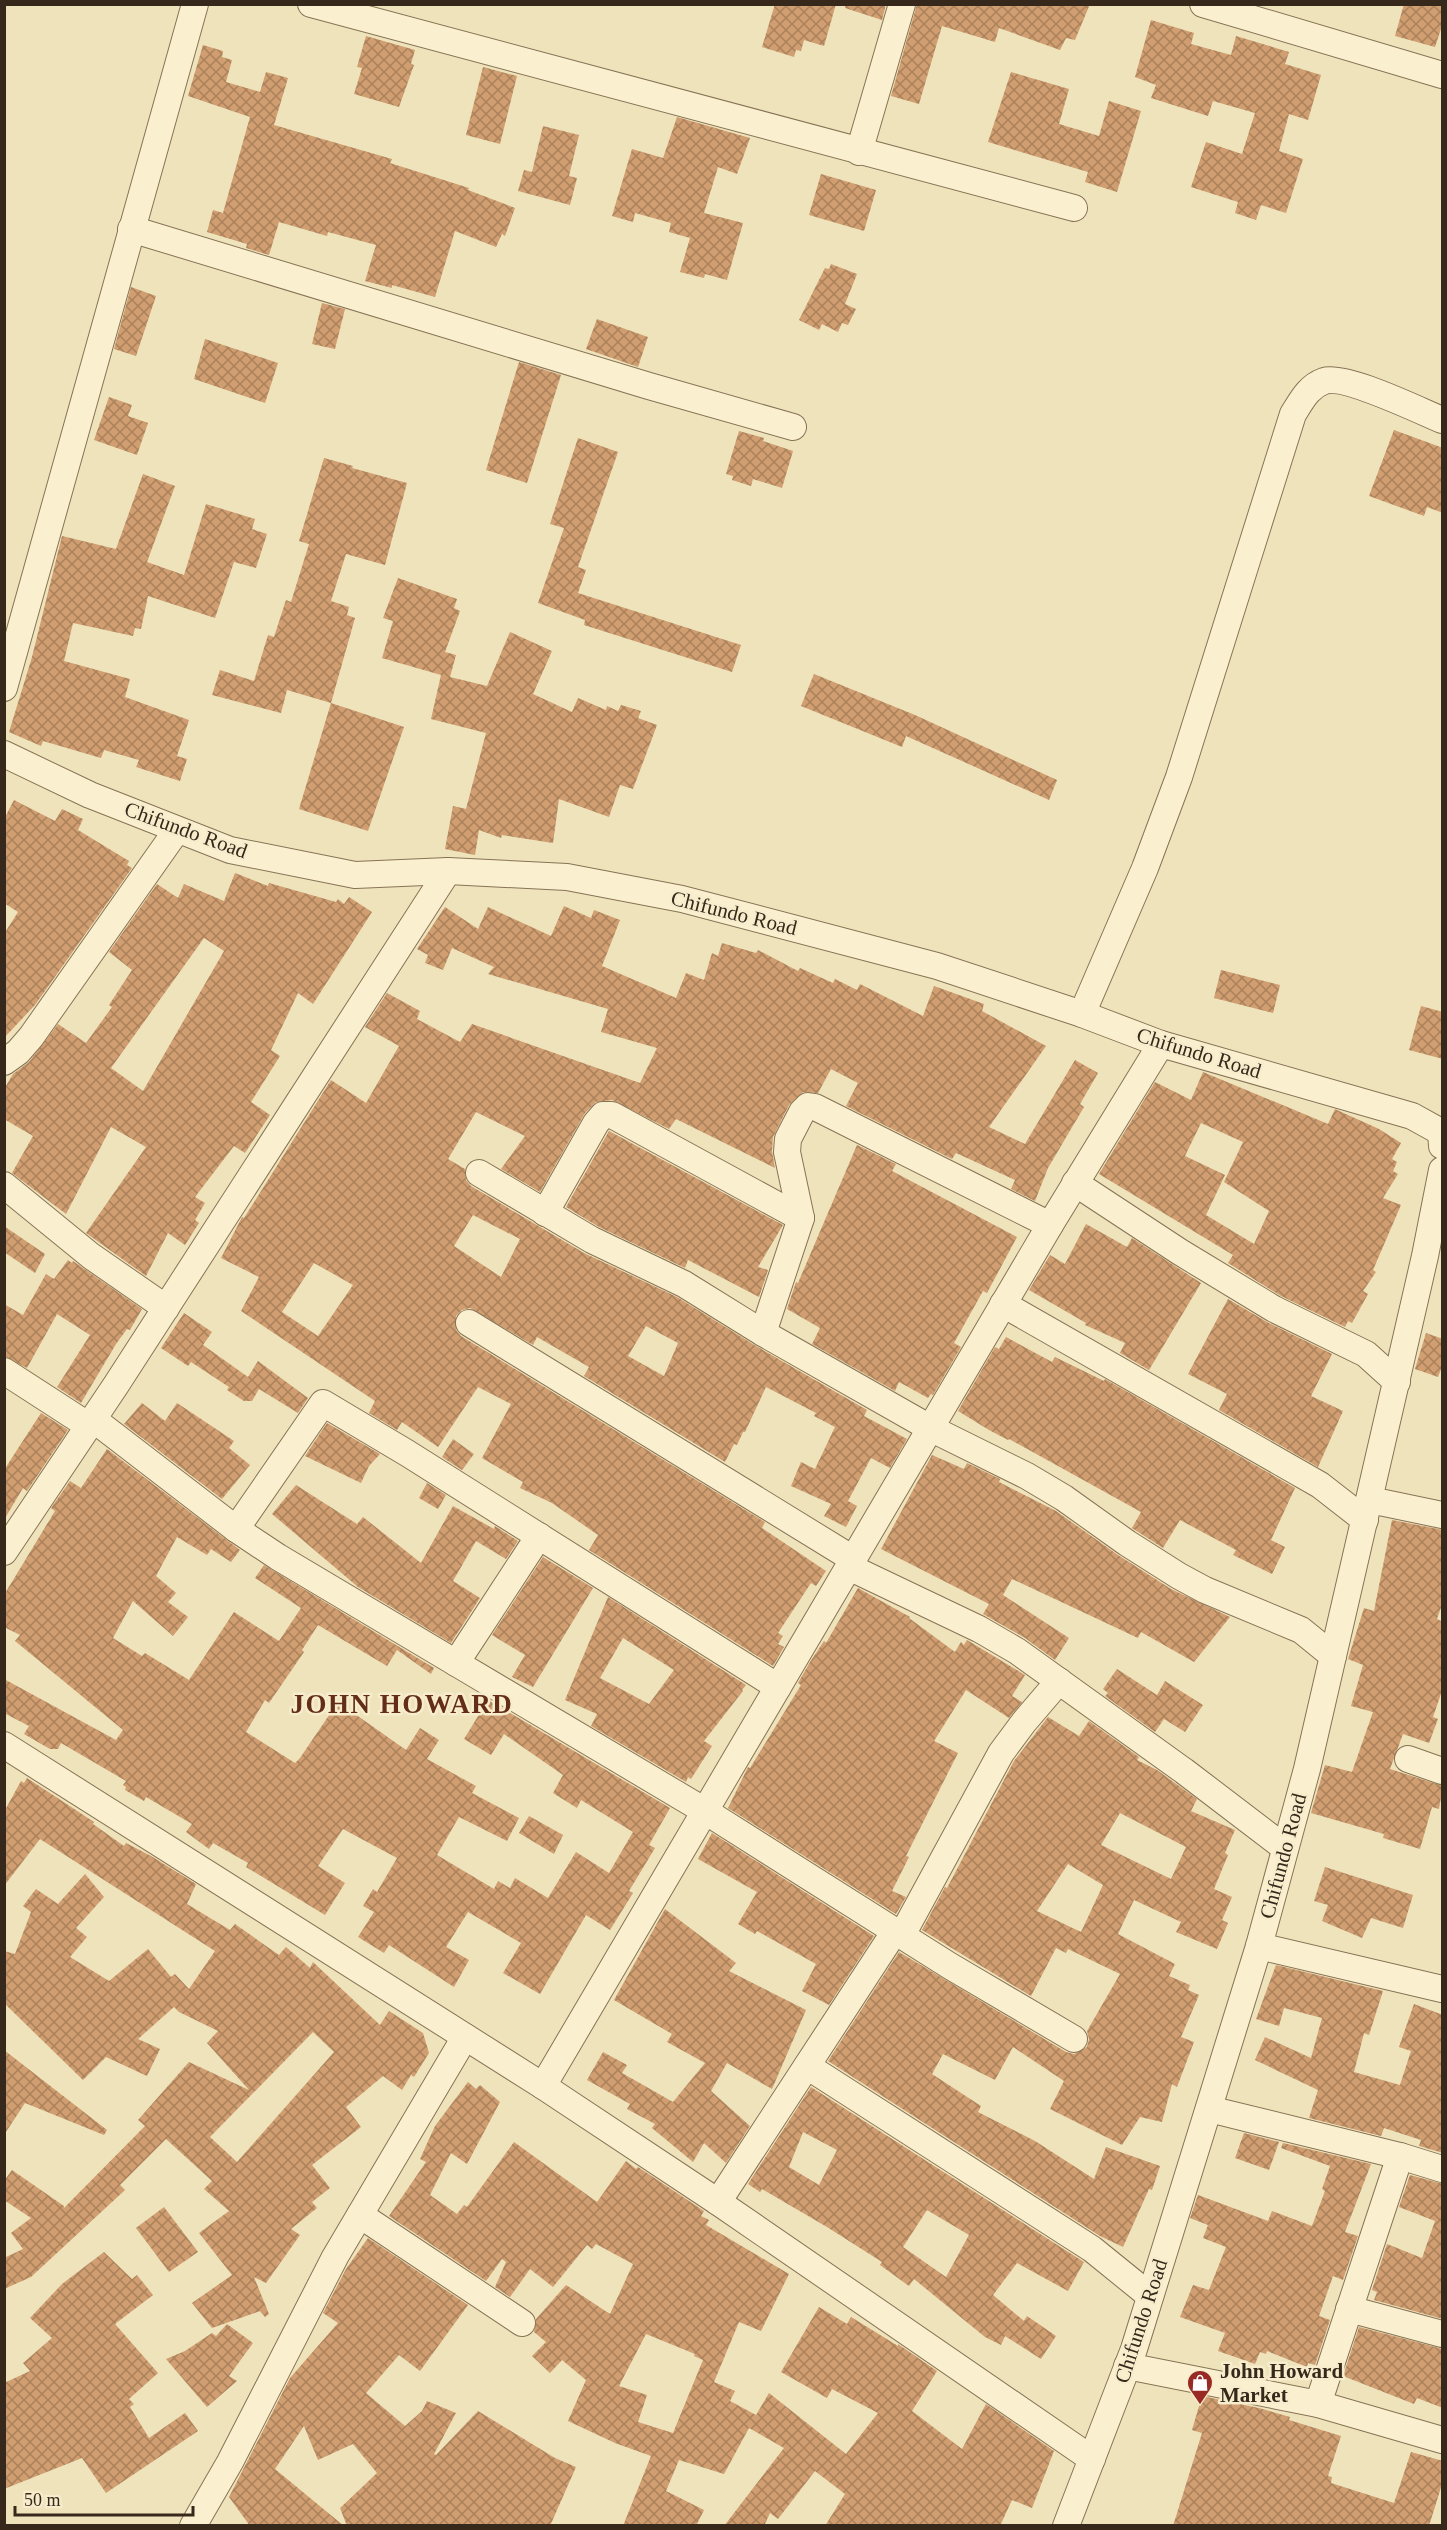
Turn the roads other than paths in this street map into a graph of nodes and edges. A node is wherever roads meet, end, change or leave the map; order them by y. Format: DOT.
graph roads {
  1 [pos="195,4"];
  2 [pos="311,4"];
  3 [pos="902,4"];
  4 [pos="1203,4"];
  5 [pos="1443,75"];
  6 [pos="859,152"];
  7 [pos="1074,208"];
  8 [pos="131,229"];
  9 [pos="1443,420"];
  10 [pos="794,426"];
  11 [pos="4,688"];
  12 [pos="4,753"];
  13 [pos="177,830"];
  14 [pos="448,871"];
  15 [pos="1082,1014"];
  16 [pos="1161,1044"];
  17 [pos="4,1062"];
  18 [pos="1442,1136"];
  19 [pos="1443,1170"];
  20 [pos="478,1173"];
  21 [pos="1076,1182"];
  22 [pos="4,1185"];
  23 [pos="544,1213"];
  24 [pos="801,1218"];
  25 [pos="1050,1225"];
  26 [pos="1434,1257"];
  27 [pos="1003,1304"];
  28 [pos="166,1308"];
  29 [pos="469,1323"];
  30 [pos="763,1333"];
  31 [pos="4,1371"];
  32 [pos="1397,1382"];
  33 [pos="91,1423"];
  34 [pos="930,1428"];
  35 [pos="1367,1510"];
  36 [pos="1443,1515"];
  37 [pos="236,1529"];
  38 [pos="539,1536"];
  39 [pos="4,1552"];
  40 [pos="851,1563"];
  41 [pos="1333,1656"];
  42 [pos="456,1663"];
  43 [pos="1059,1681"];
  44 [pos="778,1688"];
  45 [pos="4,1745"];
  46 [pos="1408,1759"];
  47 [pos="1443,1771"];
  48 [pos="705,1811"];
  49 [pos="1285,1848"];
  50 [pos="899,1933"];
  51 [pos="1259,1946"];
  52 [pos="1443,1989"];
  53 [pos="465,2037"];
  54 [pos="1074,2038"];
  55 [pos="807,2066"];
  56 [pos="543,2086"];
  57 [pos="1209,2109"];
  58 [pos="1400,2156"];
  59 [pos="1443,2169"];
  60 [pos="718,2202"];
  61 [pos="360,2215"];
  62 [pos="1150,2296"];
  63 [pos="1349,2309"];
  64 [pos="522,2323"];
  65 [pos="1443,2334"];
  66 [pos="1128,2366"];
  67 [pos="1318,2404"];
  68 [pos="1443,2440"];
  69 [pos="1092,2459"];
  70 [pos="193,2526"];
  71 [pos="1066,2526"];
  1 -- 8 [label="street"];
  2 -- 6 [label="street"];
  3 -- 6 [label="street"];
  4 -- 5 [label="street"];
  6 -- 7 [label="street"];
  8 -- 10 [label="street"];
  8 -- 11 [label="street"];
  9 -- 15 [label="street"];
  12 -- 13 [label="street, Chifundo Road"];
  13 -- 14 [label="street, Chifundo Road"];
  13 -- 17 [label="street"];
  14 -- 15 [label="street, Chifundo Road"];
  14 -- 28 [label="street"];
  15 -- 16 [label="street, Chifundo Road"];
  16 -- 18 [label="street, Chifundo Road"];
  16 -- 21 [label="street"];
  19 -- 26 [label="street, Chifundo Road"];
  20 -- 23 [label="street"];
  21 -- 25 [label="street"];
  21 -- 32 [label="street"];
  22 -- 28 [label="street"];
  23 -- 24 [label="street"];
  23 -- 30 [label="street"];
  24 -- 25 [label="street"];
  24 -- 30 [label="street"];
  25 -- 27 [label="street"];
  26 -- 32 [label="street, Chifundo Road"];
  27 -- 34 [label="street"];
  27 -- 35 [label="street"];
  28 -- 33 [label="street"];
  29 -- 40 [label="street"];
  30 -- 34 [label="street"];
  31 -- 33 [label="street"];
  32 -- 35 [label="street, Chifundo Road"];
  33 -- 37 [label="street"];
  33 -- 39 [label="street"];
  34 -- 40 [label="street"];
  34 -- 41 [label="street"];
  35 -- 36 [label="street"];
  35 -- 41 [label="street, Chifundo Road"];
  37 -- 38 [label="street"];
  37 -- 42 [label="street"];
  38 -- 42 [label="street"];
  38 -- 44 [label="street"];
  40 -- 43 [label="street"];
  40 -- 44 [label="street"];
  41 -- 49 [label="street, Chifundo Road"];
  42 -- 48 [label="street"];
  43 -- 49 [label="street"];
  43 -- 50 [label="street"];
  44 -- 48 [label="street"];
  45 -- 53 [label="street"];
  46 -- 47 [label="street"];
  48 -- 50 [label="street"];
  48 -- 56 [label="street"];
  49 -- 51 [label="street, Chifundo Road"];
  50 -- 54 [label="street"];
  50 -- 55 [label="street"];
  51 -- 52 [label="street"];
  51 -- 57 [label="street, Chifundo Road"];
  53 -- 56 [label="street"];
  53 -- 61 [label="street"];
  55 -- 60 [label="street"];
  55 -- 62 [label="street"];
  56 -- 60 [label="street"];
  57 -- 58 [label="street"];
  57 -- 62 [label="street, Chifundo Road"];
  58 -- 59 [label="street"];
  58 -- 63 [label="street"];
  60 -- 69 [label="street"];
  61 -- 64 [label="street"];
  61 -- 70 [label="street"];
  62 -- 66 [label="street, Chifundo Road"];
  63 -- 65 [label="street"];
  63 -- 67 [label="street"];
  66 -- 67 [label="street"];
  66 -- 69 [label="street, Chifundo Road"];
  67 -- 68 [label="street"];
  69 -- 71 [label="street, Chifundo Road"];
}
